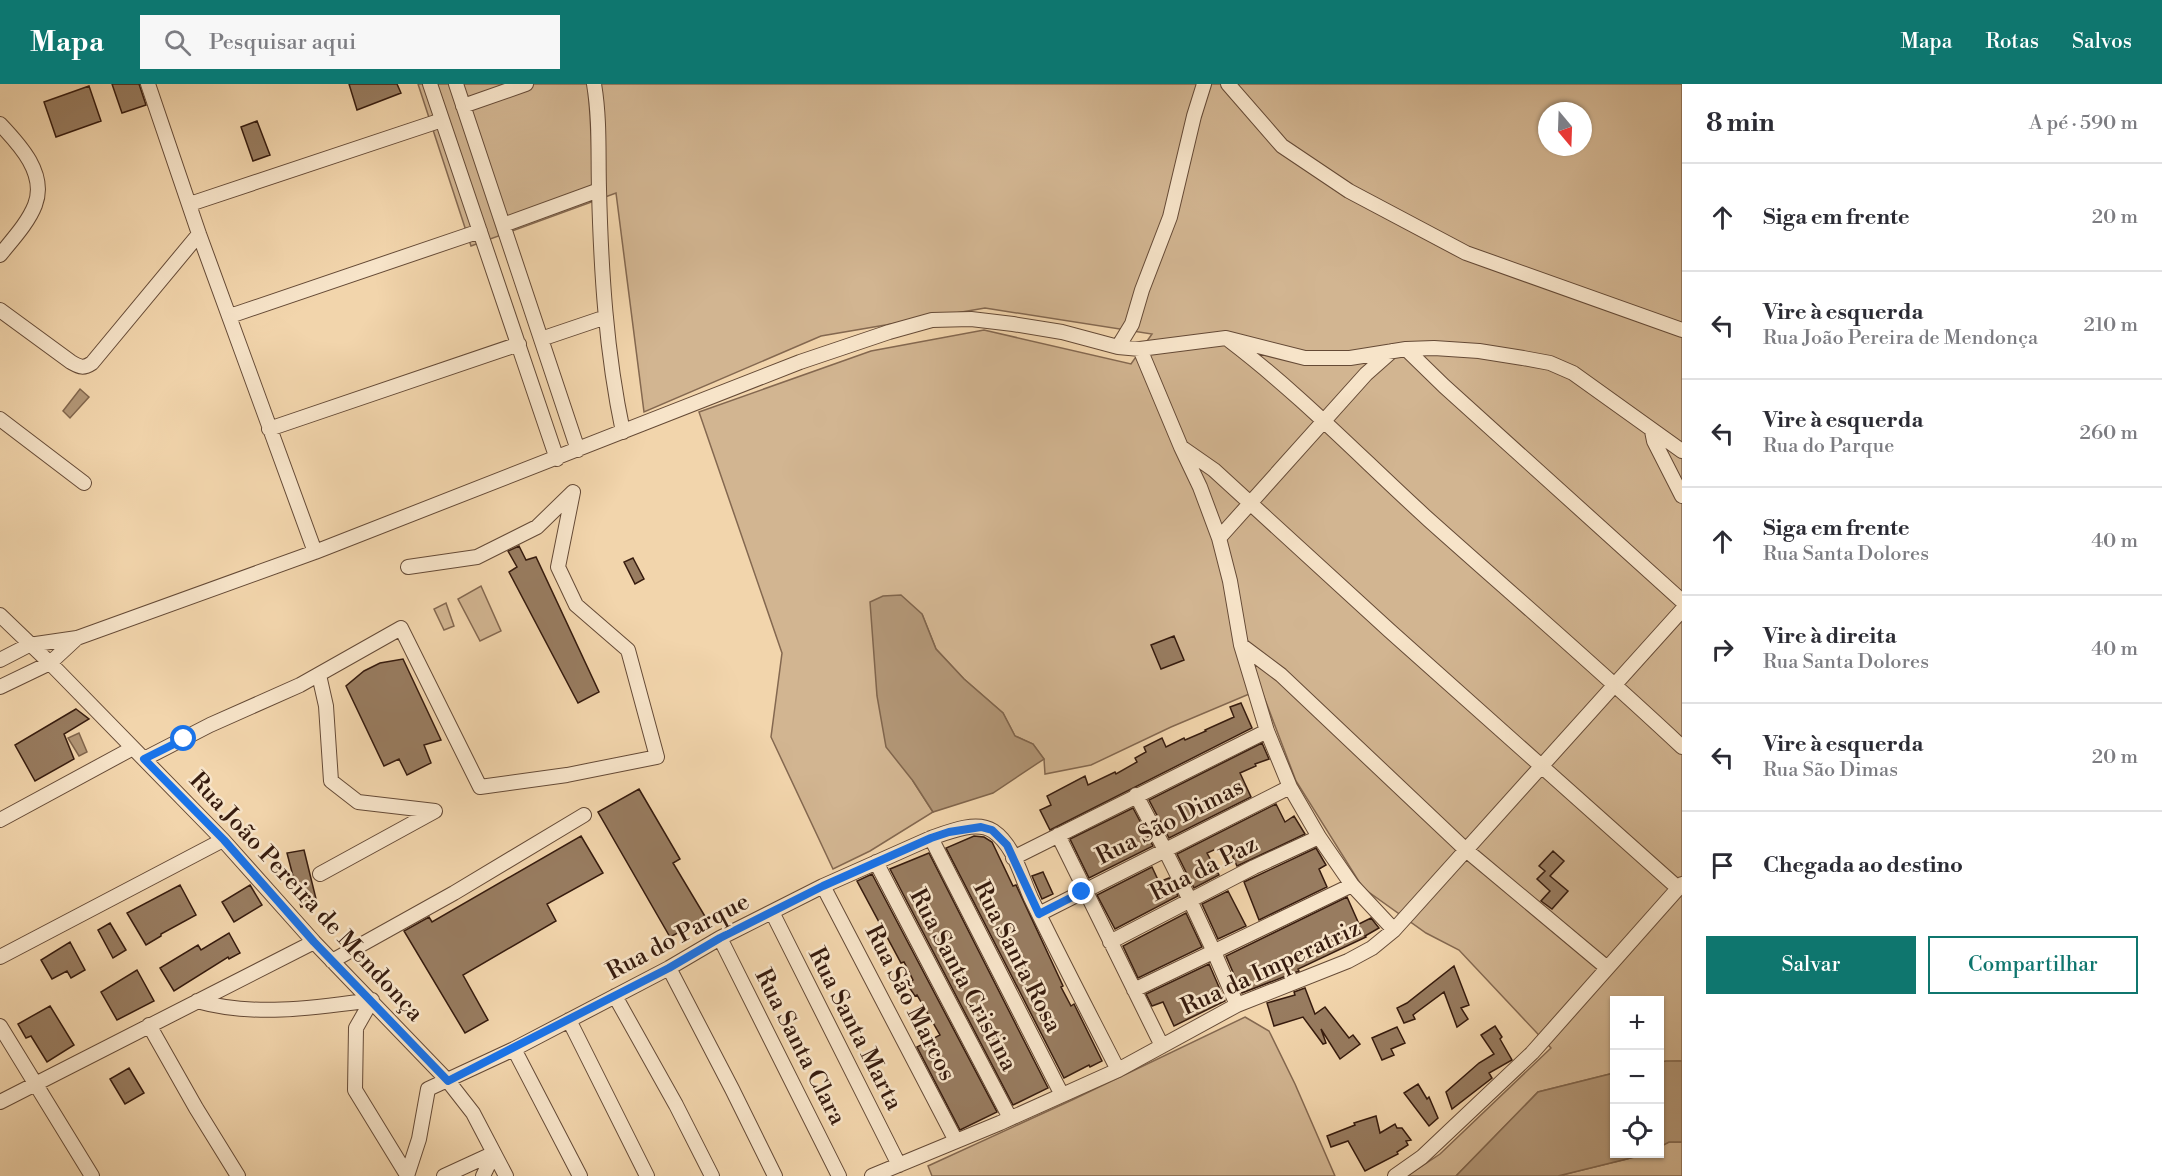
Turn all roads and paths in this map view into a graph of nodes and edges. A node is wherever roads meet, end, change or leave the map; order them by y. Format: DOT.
graph roads {
  1 [pos="163,84"];
  2 [pos="430,84"];
  3 [pos="456,84"];
  4 [pos="526,84"];
  5 [pos="594,84"];
  6 [pos="1204,84"];
  7 [pos="1228,84"];
  8 [pos="148,86"];
  9 [pos="463,106"];
  10 [pos="442,120"];
  11 [pos="0,124"];
  12 [pos="599,190"];
  13 [pos="190,204"];
  14 [pos="503,225"];
  15 [pos="480,231"];
  16 [pos="199,234"];
  17 [pos="0,255"];
  18 [pos="0,310"];
  19 [pos="230,316"];
  20 [pos="606,317"];
  21 [pos="1682,330"];
  22 [pos="1226,338"];
  23 [pos="541,339"];
  24 [pos="519,344"];
  25 [pos="1118,347"];
  26 [pos="1140,349"];
  27 [pos="1399,350"];
  28 [pos="0,419"];
  29 [pos="1324,422"];
  30 [pos="269,429"];
  31 [pos="1652,431"];
  32 [pos="623,432"];
  33 [pos="1181,447"];
  34 [pos="578,450"];
  35 [pos="1682,451"];
  36 [pos="557,459"];
  37 [pos="84,483"];
  38 [pos="1682,496"];
  39 [pos="1250,503"];
  40 [pos="1219,538"];
  41 [pos="315,552"];
  42 [pos="408,567"];
  43 [pos="1682,601"];
  44 [pos="1682,610"];
  45 [pos="0,615"];
  46 [pos="77,638"];
  47 [pos="29,645"];
  48 [pos="1241,645"];
  49 [pos="0,660"];
  50 [pos="50,663"];
  51 [pos="319,675"];
  52 [pos="1615,684"];
  53 [pos="0,687"];
  54 [pos="1268,731"];
  55 [pos="1682,747"];
  56 [pos="133,748"];
  57 [pos="144,759"];
  58 [pos="1541,766"];
  59 [pos="1290,787"];
  60 [pos="1136,795"];
  61 [pos="584,815"];
  62 [pos="0,820"];
  63 [pos="1058,835"];
  64 [pos="1319,837"];
  65 [pos="931,838"];
  66 [pos="224,840"];
  67 [pos="1165,849"];
  68 [pos="1466,850"];
  69 [pos="1013,858"];
  70 [pos="876,862"];
  71 [pos="320,874"];
  72 [pos="1352,885"];
  73 [pos="823,886"];
  74 [pos="1680,886"];
  75 [pos="1086,890"];
  76 [pos="1189,901"];
  77 [pos="772,912"];
  78 [pos="1039,914"];
  79 [pos="1394,930"];
  80 [pos="720,938"];
  81 [pos="314,942"];
  82 [pos="1110,942"];
  83 [pos="1215,952"];
  84 [pos="0,957"];
  85 [pos="332,961"];
  86 [pos="669,968"];
  87 [pos="1606,968"];
  88 [pos="1134,990"];
  89 [pos="615,996"];
  90 [pos="372,1000"];
  91 [pos="197,1001"];
  92 [pos="1237,1005"];
  93 [pos="569,1020"];
  94 [pos="149,1025"];
  95 [pos="0,1026"];
  96 [pos="1162,1046"];
  97 [pos="514,1049"];
  98 [pos="1118,1070"];
  99 [pos="448,1081"];
  100 [pos="36,1083"];
  101 [pos="1062,1095"];
  102 [pos="0,1102"];
  103 [pos="1010,1118"];
  104 [pos="956,1142"];
  105 [pos="494,1153"];
  106 [pos="899,1165"];
  107 [pos="92,1176"];
  108 [pos="238,1176"];
  109 [pos="407,1176"];
  110 [pos="444,1176"];
  111 [pos="483,1176"];
  112 [pos="506,1176"];
  113 [pos="580,1176"];
  114 [pos="647,1176"];
  115 [pos="712,1176"];
  116 [pos="774,1176"];
  117 [pos="839,1176"];
  118 [pos="872,1176"];
  119 [pos="1395,1176"];
  1 -- 8 [label="street"];
  2 -- 10 [label="street"];
  3 -- 9 [label="street"];
  4 -- 9 [label="street"];
  5 -- 12 [label="street"];
  6 -- 25 [label="street"];
  7 -- 21 [label="street"];
  8 -- 13 [label="street"];
  9 -- 14 [label="street"];
  10 -- 13 [label="street"];
  10 -- 15 [label="street"];
  11 -- 17 [label="street"];
  12 -- 14 [label="street"];
  12 -- 20 [label="street"];
  13 -- 16 [label="street"];
  14 -- 23 [label="street"];
  15 -- 19 [label="street"];
  15 -- 24 [label="street"];
  16 -- 18 [label="street"];
  16 -- 19 [label="street"];
  19 -- 30 [label="street"];
  20 -- 23 [label="street"];
  20 -- 32 [label="street"];
  22 -- 26 [label="street"];
  22 -- 27 [label="street"];
  22 -- 29 [label="street"];
  23 -- 34 [label="street"];
  24 -- 30 [label="street"];
  24 -- 36 [label="street"];
  25 -- 26 [label="street"];
  25 -- 32 [label="street"];
  26 -- 33 [label="street"];
  27 -- 29 [label="street"];
  27 -- 31 [label="street"];
  27 -- 43 [label="street"];
  28 -- 37 [label="street"];
  29 -- 39 [label="street"];
  29 -- 52 [label="street"];
  30 -- 41 [label="street"];
  31 -- 35 [label="street"];
  31 -- 38 [label="street"];
  32 -- 34 [label="street"];
  33 -- 39 [label="street"];
  33 -- 40 [label="street"];
  34 -- 36 [label="street"];
  36 -- 41 [label="street"];
  39 -- 40 [label="street"];
  39 -- 58 [label="street"];
  40 -- 48 [label="street"];
  41 -- 46 [label="street"];
  42 -- 51 [label="street"];
  44 -- 52 [label="street, Rua da Imperatriz"];
  45 -- 47 [label="street, Rua João Pereira de Mendonça"];
  46 -- 47 [label="street"];
  46 -- 50 [label="street"];
  47 -- 49 [label="street"];
  47 -- 50 [label="street, Rua João Pereira de Mendonça"];
  48 -- 54 [label="street"];
  48 -- 68 [label="street"];
  50 -- 53 [label="street"];
  50 -- 56 [label="street, Rua João Pereira de Mendonça"];
  51 -- 57 [label="street"];
  51 -- 71 [label="street"];
  52 -- 55 [label="street"];
  52 -- 58 [label="street, Rua da Imperatriz"];
  54 -- 59 [label="street"];
  54 -- 60 [label="street"];
  56 -- 57 [label="street, Rua João Pereira de Mendonça"];
  56 -- 62 [label="street"];
  57 -- 66 [label="street, Rua João Pereira de Mendonça"];
  58 -- 68 [label="street, Rua da Imperatriz"];
  58 -- 74 [label="street"];
  59 -- 64 [label="street"];
  59 -- 67 [label="street, Rua São Dimas"];
  60 -- 63 [label="street"];
  60 -- 67 [label="street"];
  61 -- 85 [label="street"];
  63 -- 69 [label="street"];
  63 -- 75 [label="street"];
  64 -- 72 [label="street"];
  64 -- 76 [label="street, Rua da Paz"];
  65 -- 69 [label="street, Rua do Parque"];
  65 -- 70 [label="street, Rua do Parque"];
  65 -- 101 [label="street, Rua Santa Rosa"];
  66 -- 81 [label="street, Rua João Pereira de Mendonça"];
  66 -- 84 [label="street"];
  67 -- 75 [label="street, Rua São Dimas"];
  67 -- 76 [label="street"];
  68 -- 79 [label="street, Rua da Imperatriz"];
  68 -- 87 [label="street"];
  69 -- 78 [label="street, Rua do Parque"];
  70 -- 73 [label="street, Rua do Parque"];
  70 -- 103 [label="street, Rua Santa Cristina"];
  72 -- 79 [label="street"];
  72 -- 83 [label="street"];
  73 -- 77 [label="street, Rua do Parque"];
  73 -- 104 [label="street, Rua São Marcos"];
  74 -- 87 [label="street"];
  75 -- 78 [label="street, Rua São Dimas"];
  75 -- 82 [label="street"];
  76 -- 82 [label="street, Rua da Paz"];
  76 -- 83 [label="street"];
  77 -- 80 [label="street, Rua do Parque"];
  77 -- 106 [label="street, Rua Santa Marta"];
  78 -- 98 [label="street, Rua do Parque"];
  79 -- 92 [label="street, Rua da Imperatriz"];
  80 -- 86 [label="street, Rua do Parque"];
  80 -- 117 [label="street, Rua Santa Clara"];
  81 -- 85 [label="street, Rua João Pereira de Mendonça"];
  81 -- 91 [label="street"];
  82 -- 88 [label="street"];
  83 -- 88 [label="street"];
  83 -- 92 [label="street"];
  85 -- 90 [label="street, Rua João Pereira de Mendonça"];
  86 -- 89 [label="street, Rua do Parque"];
  86 -- 116 [label="street"];
  87 -- 119 [label="street"];
  88 -- 96 [label="street"];
  89 -- 93 [label="street, Rua do Parque"];
  89 -- 115 [label="street"];
  90 -- 91 [label="street"];
  90 -- 99 [label="street, Rua João Pereira de Mendonça"];
  90 -- 109 [label="street"];
  91 -- 94 [label="street"];
  92 -- 96 [label="street, Rua da Imperatriz"];
  93 -- 97 [label="street, Rua do Parque"];
  93 -- 114 [label="street"];
  94 -- 100 [label="street"];
  94 -- 108 [label="street"];
  95 -- 100 [label="street"];
  96 -- 98 [label="street, Rua da Imperatriz"];
  97 -- 99 [label="street, Rua do Parque"];
  97 -- 113 [label="street"];
  98 -- 101 [label="street, Rua da Imperatriz"];
  99 -- 105 [label="street, Rua João Pereira de Mendonça"];
  99 -- 109 [label="street"];
  100 -- 102 [label="street"];
  100 -- 107 [label="street"];
  101 -- 103 [label="street, Rua da Imperatriz"];
  103 -- 104 [label="street, Rua da Imperatriz"];
  104 -- 106 [label="street, Rua da Imperatriz"];
  105 -- 110 [label="street"];
  105 -- 111 [label="street"];
  105 -- 112 [label="street, Rua João Pereira de Mendonça"];
  106 -- 118 [label="street, Rua da Imperatriz"];
}
